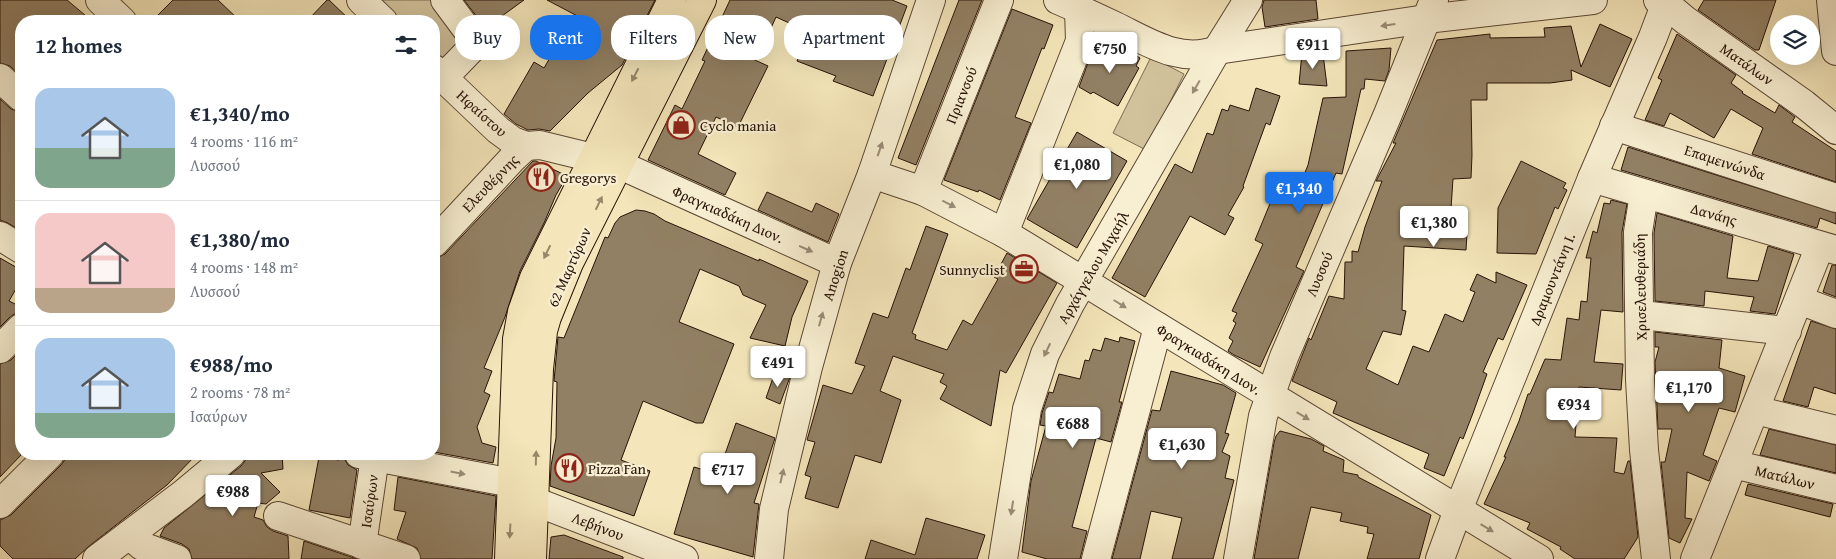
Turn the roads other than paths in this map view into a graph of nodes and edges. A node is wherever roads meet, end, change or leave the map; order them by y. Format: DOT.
graph roads {
  1 [pos="100,0"];
  2 [pos="361,0"];
  3 [pos="445,0"];
  4 [pos="672,0"];
  5 [pos="702,0"];
  6 [pos="931,0"];
  7 [pos="999,0"];
  8 [pos="1248,0"];
  9 [pos="1593,0"];
  10 [pos="1831,0"];
  11 [pos="1664,1"];
  12 [pos="1068,5"];
  13 [pos="1430,10"];
  14 [pos="116,15"];
  15 [pos="377,15"];
  16 [pos="1217,50"];
  17 [pos="1836,51"];
  18 [pos="440,72"];
  19 [pos="440,76"];
  20 [pos="0,78"];
  21 [pos="15,92"];
  22 [pos="1834,121"];
  23 [pos="1614,126"];
  24 [pos="526,146"];
  25 [pos="606,161"];
  26 [pos="872,174"];
  27 [pos="1592,178"];
  28 [pos="923,191"];
  29 [pos="1644,194"];
  30 [pos="1836,198"];
  31 [pos="1004,233"];
  32 [pos="0,236"];
  33 [pos="440,237"];
  34 [pos="15,245"];
  35 [pos="1828,248"];
  36 [pos="837,263"];
  37 [pos="1084,281"];
  38 [pos="1799,300"];
  39 [pos="1836,314"];
  40 [pos="1641,315"];
  41 [pos="1158,327"];
  42 [pos="1786,331"];
  43 [pos="15,334"];
  44 [pos="0,349"];
  45 [pos="1269,395"];
  46 [pos="1755,410"];
  47 [pos="1836,430"];
  48 [pos="44,460"];
  49 [pos="224,460"];
  50 [pos="367,460"];
  51 [pos="384,460"];
  52 [pos="1733,464"];
  53 [pos="1836,490"];
  54 [pos="519,492"];
  55 [pos="0,504"];
  56 [pos="1458,510"];
  57 [pos="278,516"];
  58 [pos="130,535"];
  59 [pos="362,545"];
  60 [pos="102,557"];
  61 [pos="177,559"];
  62 [pos="406,559"];
  63 [pos="509,559"];
  64 [pos="532,559"];
  65 [pos="684,559"];
  66 [pos="769,559"];
  67 [pos="1003,559"];
  68 [pos="1096,559"];
  69 [pos="1238,559"];
  70 [pos="1440,559"];
  71 [pos="1539,559"];
  72 [pos="1656,559"];
  73 [pos="1695,559"];
  1 -- 14 [label="street"];
  2 -- 15 [label="street"];
  3 -- 18 [label="street"];
  4 -- 25 [label="main road, 62 Μαρτύρων, one-way"];
  5 -- 25 [label="main road, 62 Μαρτύρων"];
  26 -- 6 [label="street, Anogion, one-way"];
  7 -- 28 [label="street, Πριανσού"];
  8 -- 16 [label="street, Αρχάγγελου Μιχαήλ"];
  9 -- 13 [label="street"];
  10 -- 17 [label="street"];
  11 -- 22 [label="street, Ματάλων"];
  11 -- 23 [label="street, Δραμουντάνη Ι."];
  12 -- 16 [label="street"];
  12 -- 31 [label="street"];
  13 -- 16 [label="street, one-way"];
  13 -- 45 [label="street, Λυσσού"];
  16 -- 37 [label="street, Αρχάγγελου Μιχαήλ, one-way"];
  19 -- 24 [label="street, Ηφαίστου"];
  20 -- 21 [label="street"];
  23 -- 27 [label="street, Δραμουντάνη Ι."];
  23 -- 30 [label="street, Επαμεινώνδα"];
  24 -- 25 [label="street, Ηφαίστου"];
  24 -- 33 [label="street, Ελευθέρνης"];
  25 -- 36 [label="street, Φραγκιαδάκη Διον., one-way"];
  25 -- 54 [label="main road, 62 Μαρτύρων"];
  26 -- 28 [label="street, Φραγκιαδάκη Διον."];
  26 -- 36 [label="street, Anogion"];
  27 -- 29 [label="street, Δανάης"];
  27 -- 56 [label="street, Δραμουντάνη Ι."];
  28 -- 31 [label="street, Φραγκιαδάκη Διον., one-way"];
  29 -- 35 [label="street, Δανάης"];
  29 -- 40 [label="street, Χρισελευθεριάδη"];
  31 -- 37 [label="street, Φραγκιαδάκη Διον."];
  32 -- 34 [label="street"];
  35 -- 38 [label="street, Ματάλων"];
  66 -- 36 [label="street, Anogion, one-way"];
  37 -- 41 [label="street, Φραγκιαδάκη Διον., one-way"];
  37 -- 67 [label="street, Αρχάγγελου Μιχαήλ, one-way"];
  38 -- 39 [label="street"];
  38 -- 42 [label="street, Ματάλων"];
  40 -- 42 [label="street"];
  40 -- 72 [label="street, Χρισελευθεριάδη"];
  41 -- 45 [label="street, Φραγκιαδάκη Διον."];
  41 -- 68 [label="street"];
  42 -- 46 [label="street, Ματάλων"];
  43 -- 44 [label="street"];
  45 -- 56 [label="street, Φραγκιαδάκη Διον., one-way"];
  45 -- 69 [label="street, Λυσσού"];
  46 -- 47 [label="street"];
  46 -- 52 [label="street, Ματάλων"];
  48 -- 55 [label="street"];
  49 -- 58 [label="street"];
  50 -- 59 [label="street, Ισαύρων"];
  51 -- 54 [label="street, Ισαύρων, one-way"];
  52 -- 53 [label="street, Ματάλων"];
  52 -- 73 [label="street, Ματάλων"];
  54 -- 63 [label="main road, 62 Μαρτύρων, one-way"];
  54 -- 64 [label="main road, 62 Μαρτύρων"];
  54 -- 65 [label="street, Λεβήνου"];
  56 -- 70 [label="street, Δραμουντάνη Ι."];
  56 -- 71 [label="street, Φραγκιαδάκη Διον., one-way"];
  57 -- 59 [label="street, Ισαύρων"];
  58 -- 60 [label="street"];
  58 -- 61 [label="street"];
  59 -- 62 [label="street, Ισαύρων"];
}
